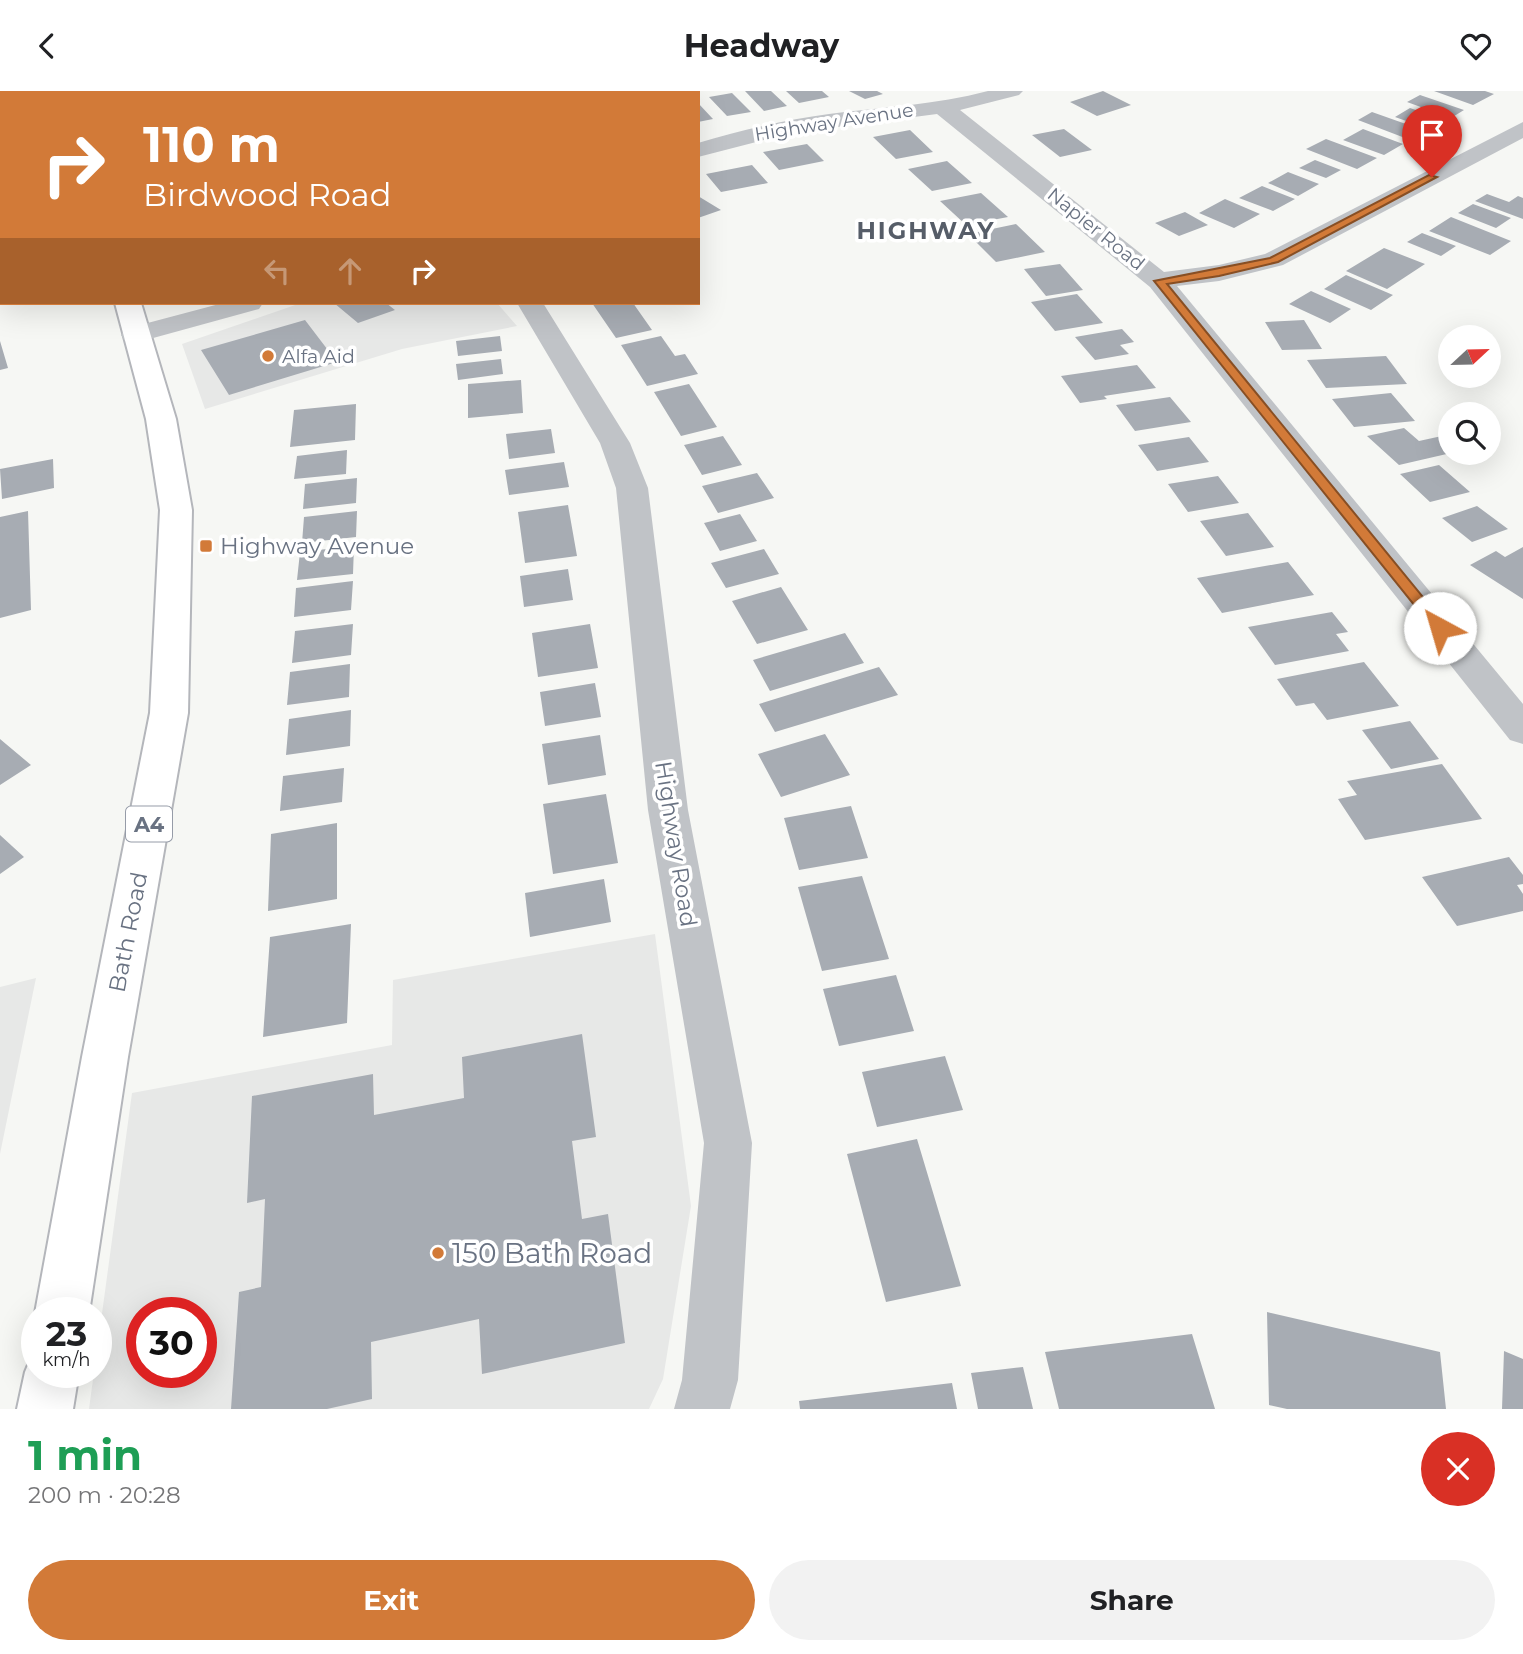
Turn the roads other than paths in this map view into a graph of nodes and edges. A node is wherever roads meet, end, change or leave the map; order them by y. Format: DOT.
graph roads {
  1 [pos="1004,92"];
  2 [pos="941,106"];
  3 [pos="1523,129"];
  4 [pos="700,149"];
  5 [pos="1159,281"];
  6 [pos="243,305"];
  7 [pos="531,305"];
  8 [pos="131,319"];
  9 [pos="1523,730"];
  10 [pos="65,1297"];
  11 [pos="49,1388"];
  12 [pos="46,1409"];
  13 [pos="702,1409"];
  1 -- 2 [label="street, Highway Avenue"];
  2 -- 4 [label="street, Highway Avenue"];
  2 -- 5 [label="street, Napier Road"];
  3 -- 5 [label="street"];
  5 -- 9 [label="street, Napier Road"];
  6 -- 8 [label="street"];
  7 -- 13 [label="street, Highway Road"];
  8 -- 10 [label="main road, Bath Road / A4"];
  11 -- 12 [label="main road"];
}
